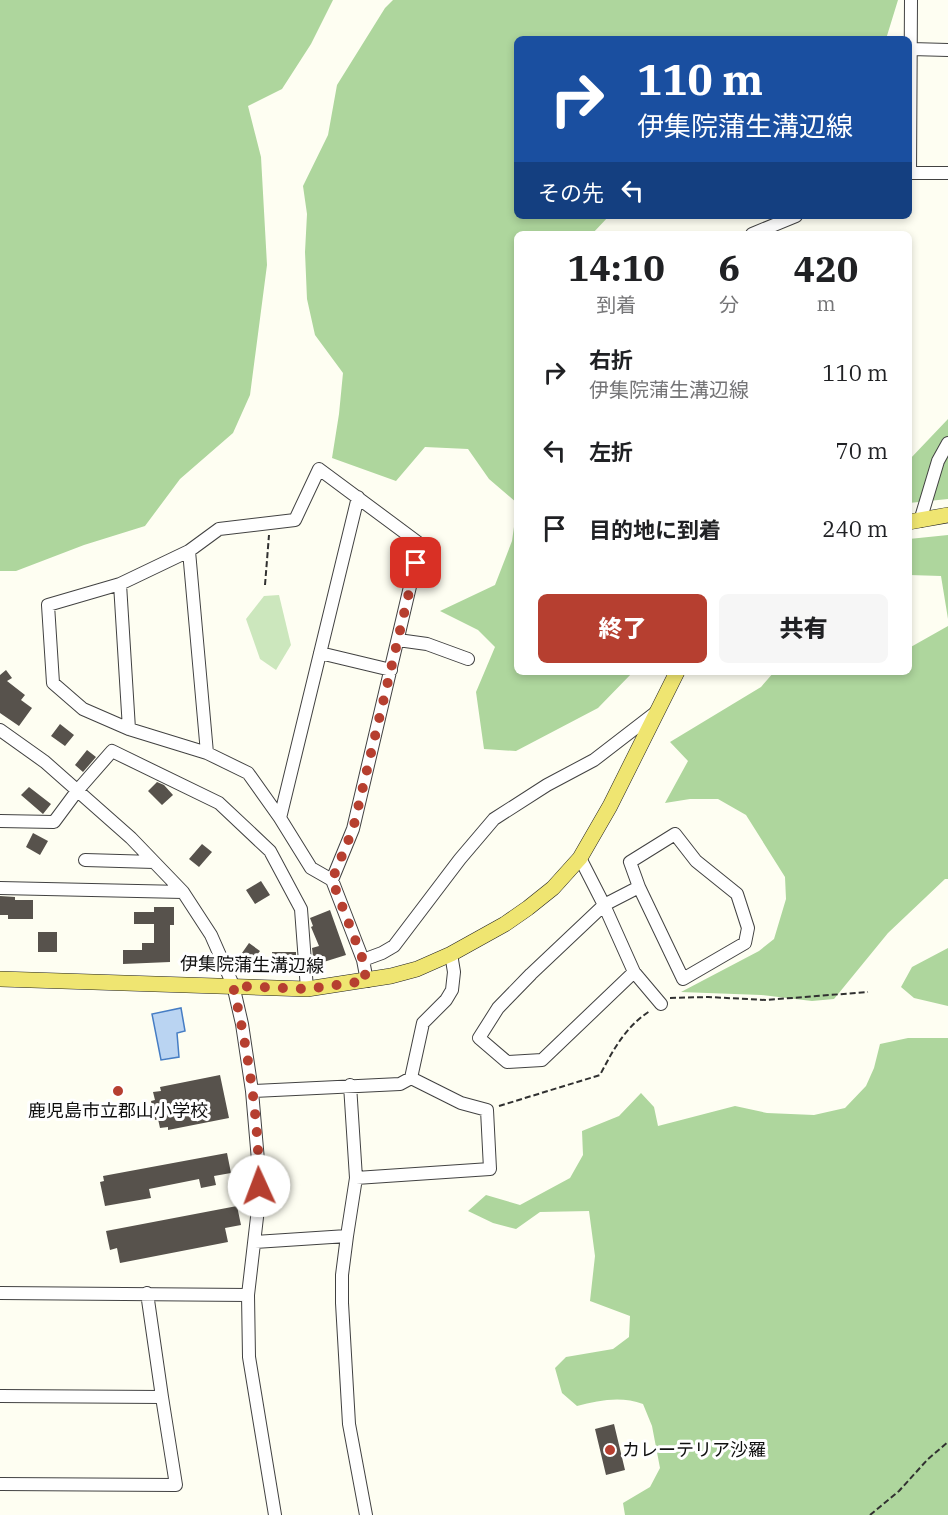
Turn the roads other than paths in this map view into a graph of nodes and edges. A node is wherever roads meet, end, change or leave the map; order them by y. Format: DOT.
graph roads {
  1 [pos="911,0"];
  2 [pos="911,36"];
  3 [pos="912,50"];
  4 [pos="948,50"];
  5 [pos="912,173"];
  6 [pos="948,173"];
  7 [pos="789,219"];
  8 [pos="759,231"];
  9 [pos="948,443"];
  10 [pos="358,497"];
  11 [pos="948,515"];
  12 [pos="914,521"];
  13 [pos="189,551"];
  14 [pos="120,584"];
  15 [pos="398,640"];
  16 [pos="320,653"];
  17 [pos="468,659"];
  18 [pos="391,670"];
  19 [pos="676,675"];
  20 [pos="656,712"];
  21 [pos="129,729"];
  22 [pos="0,730"];
  23 [pos="207,753"];
  24 [pos="77,791"];
  25 [pos="280,818"];
  26 [pos="0,821"];
  27 [pos="580,858"];
  28 [pos="85,860"];
  29 [pos="154,862"];
  30 [pos="332,880"];
  31 [pos="639,887"];
  32 [pos="0,888"];
  33 [pos="183,892"];
  34 [pos="604,905"];
  35 [pos="451,954"];
  36 [pos="363,960"];
  37 [pos="634,972"];
  38 [pos="0,979"];
  39 [pos="366,981"];
  40 [pos="233,986"];
  41 [pos="307,989"];
  42 [pos="661,1004"];
  43 [pos="411,1078"];
  44 [pos="350,1085"];
  45 [pos="252,1091"];
  46 [pos="356,1178"];
  47 [pos="347,1236"];
  48 [pos="255,1242"];
  49 [pos="0,1293"];
  50 [pos="147,1293"];
  51 [pos="248,1295"];
  52 [pos="0,1396"];
  53 [pos="162,1397"];
  54 [pos="0,1484"];
  55 [pos="275,1515"];
  56 [pos="366,1515"];
  1 -- 2 [label="street"];
  3 -- 4 [label="street"];
  5 -- 6 [label="street"];
  7 -- 8 [label="street"];
  9 -- 12 [label="street"];
  10 -- 13 [label="street"];
  10 -- 15 [label="street"];
  10 -- 16 [label="street"];
  11 -- 12 [label="main road"];
  13 -- 14 [label="street"];
  13 -- 23 [label="street"];
  14 -- 21 [label="street"];
  14 -- 21 [label="street"];
  15 -- 17 [label="street"];
  15 -- 18 [label="street"];
  16 -- 18 [label="street"];
  16 -- 25 [label="street"];
  18 -- 30 [label="street"];
  19 -- 20 [label="main road, 伊集院蒲生溝辺線"];
  20 -- 27 [label="main road, 伊集院蒲生溝辺線"];
  20 -- 36 [label="street"];
  21 -- 23 [label="street"];
  22 -- 24 [label="street"];
  23 -- 25 [label="street"];
  24 -- 26 [label="street"];
  24 -- 29 [label="street"];
  24 -- 41 [label="street"];
  25 -- 30 [label="street"];
  27 -- 34 [label="street"];
  27 -- 35 [label="main road, 伊集院蒲生溝辺線"];
  28 -- 29 [label="street"];
  29 -- 33 [label="street"];
  30 -- 36 [label="street"];
  31 -- 31 [label="street"];
  31 -- 34 [label="street"];
  32 -- 33 [label="street"];
  33 -- 40 [label="street"];
  34 -- 37 [label="street"];
  34 -- 37 [label="street"];
  35 -- 39 [label="main road, 伊集院蒲生溝辺線"];
  35 -- 43 [label="street"];
  36 -- 39 [label="street"];
  37 -- 42 [label="street"];
  38 -- 40 [label="main road, 伊集院蒲生溝辺線"];
  39 -- 41 [label="main road, 伊集院蒲生溝辺線"];
  40 -- 41 [label="main road, 伊集院蒲生溝辺線"];
  40 -- 45 [label="street"];
  43 -- 44 [label="street"];
  43 -- 46 [label="street"];
  44 -- 45 [label="street"];
  44 -- 46 [label="street"];
  45 -- 48 [label="street"];
  46 -- 47 [label="street"];
  47 -- 48 [label="street"];
  47 -- 56 [label="street"];
  48 -- 51 [label="street"];
  49 -- 50 [label="street"];
  50 -- 51 [label="street"];
  50 -- 53 [label="street"];
  51 -- 55 [label="street"];
  52 -- 53 [label="street"];
  53 -- 54 [label="street"];
}
